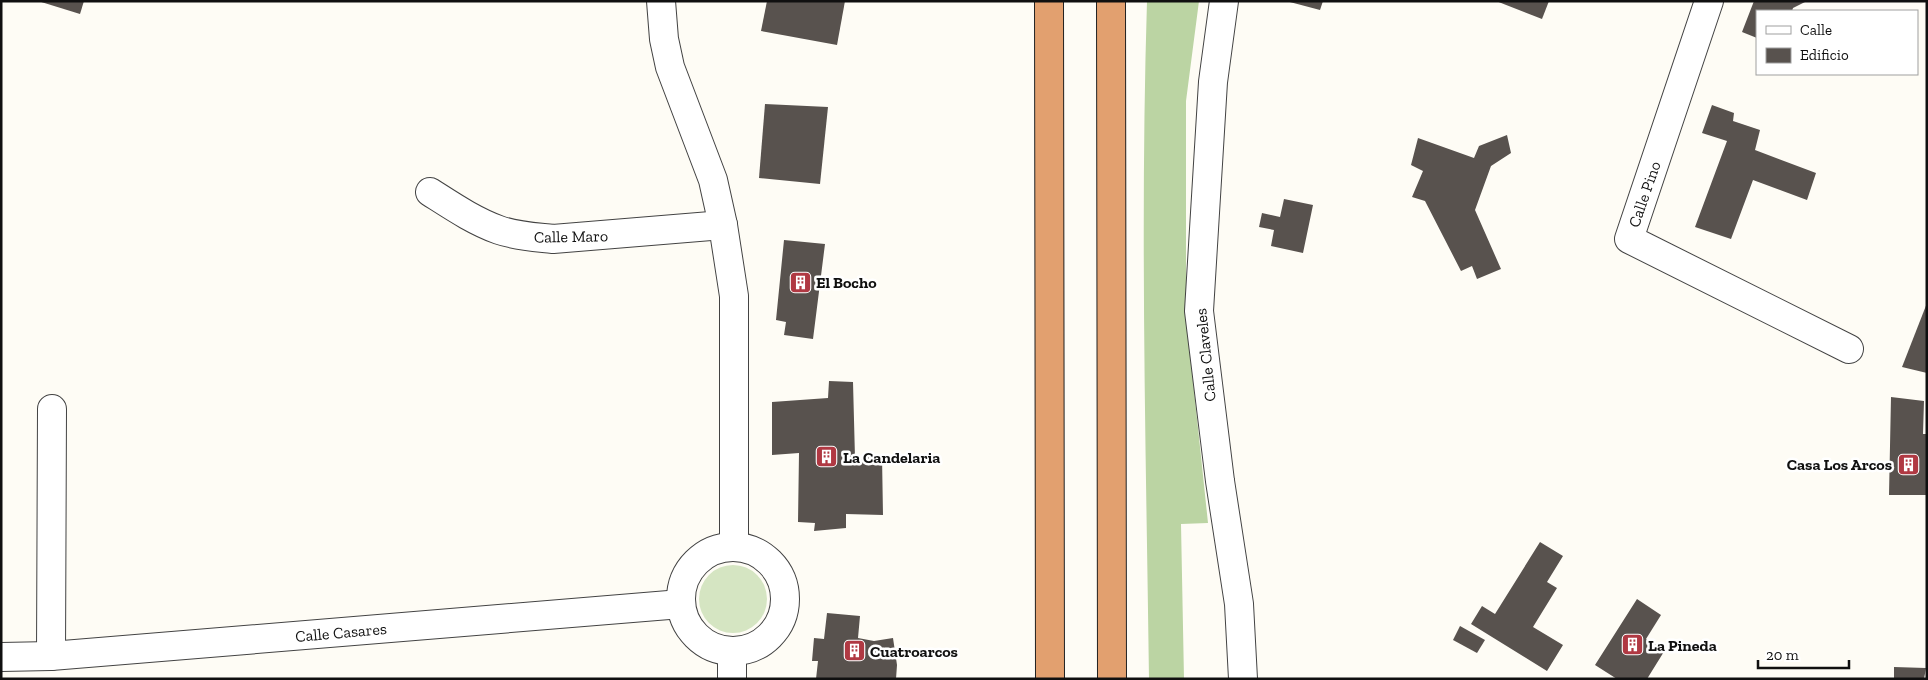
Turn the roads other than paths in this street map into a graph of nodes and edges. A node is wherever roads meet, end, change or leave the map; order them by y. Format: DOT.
graph roads {
  1 [pos="661,1"];
  2 [pos="1050,1"];
  3 [pos="1111,1"];
  4 [pos="1224,1"];
  5 [pos="1709,1"];
  6 [pos="430,192"];
  7 [pos="724,225"];
  8 [pos="1849,349"];
  9 [pos="52,409"];
  10 [pos="734,546"];
  11 [pos="681,604"];
  12 [pos="732,652"];
  13 [pos="51,656"];
  14 [pos="1,657"];
  15 [pos="732,679"];
  16 [pos="1050,679"];
  17 [pos="1112,679"];
  18 [pos="1243,679"];
  1 -- 7 [label="street"];
  2 -- 16 [label="highway"];
  3 -- 17 [label="highway"];
  4 -- 18 [label="street, Calle Claveles"];
  5 -- 8 [label="street, Calle Pino"];
  6 -- 7 [label="street, Calle Maro"];
  7 -- 10 [label="street"];
  9 -- 13 [label="street"];
  10 -- 11 [label="street"];
  10 -- 12 [label="street"];
  11 -- 12 [label="street"];
  11 -- 13 [label="street, Calle Casares"];
  12 -- 15 [label="street"];
  13 -- 14 [label="street, Calle Casares"];
}
